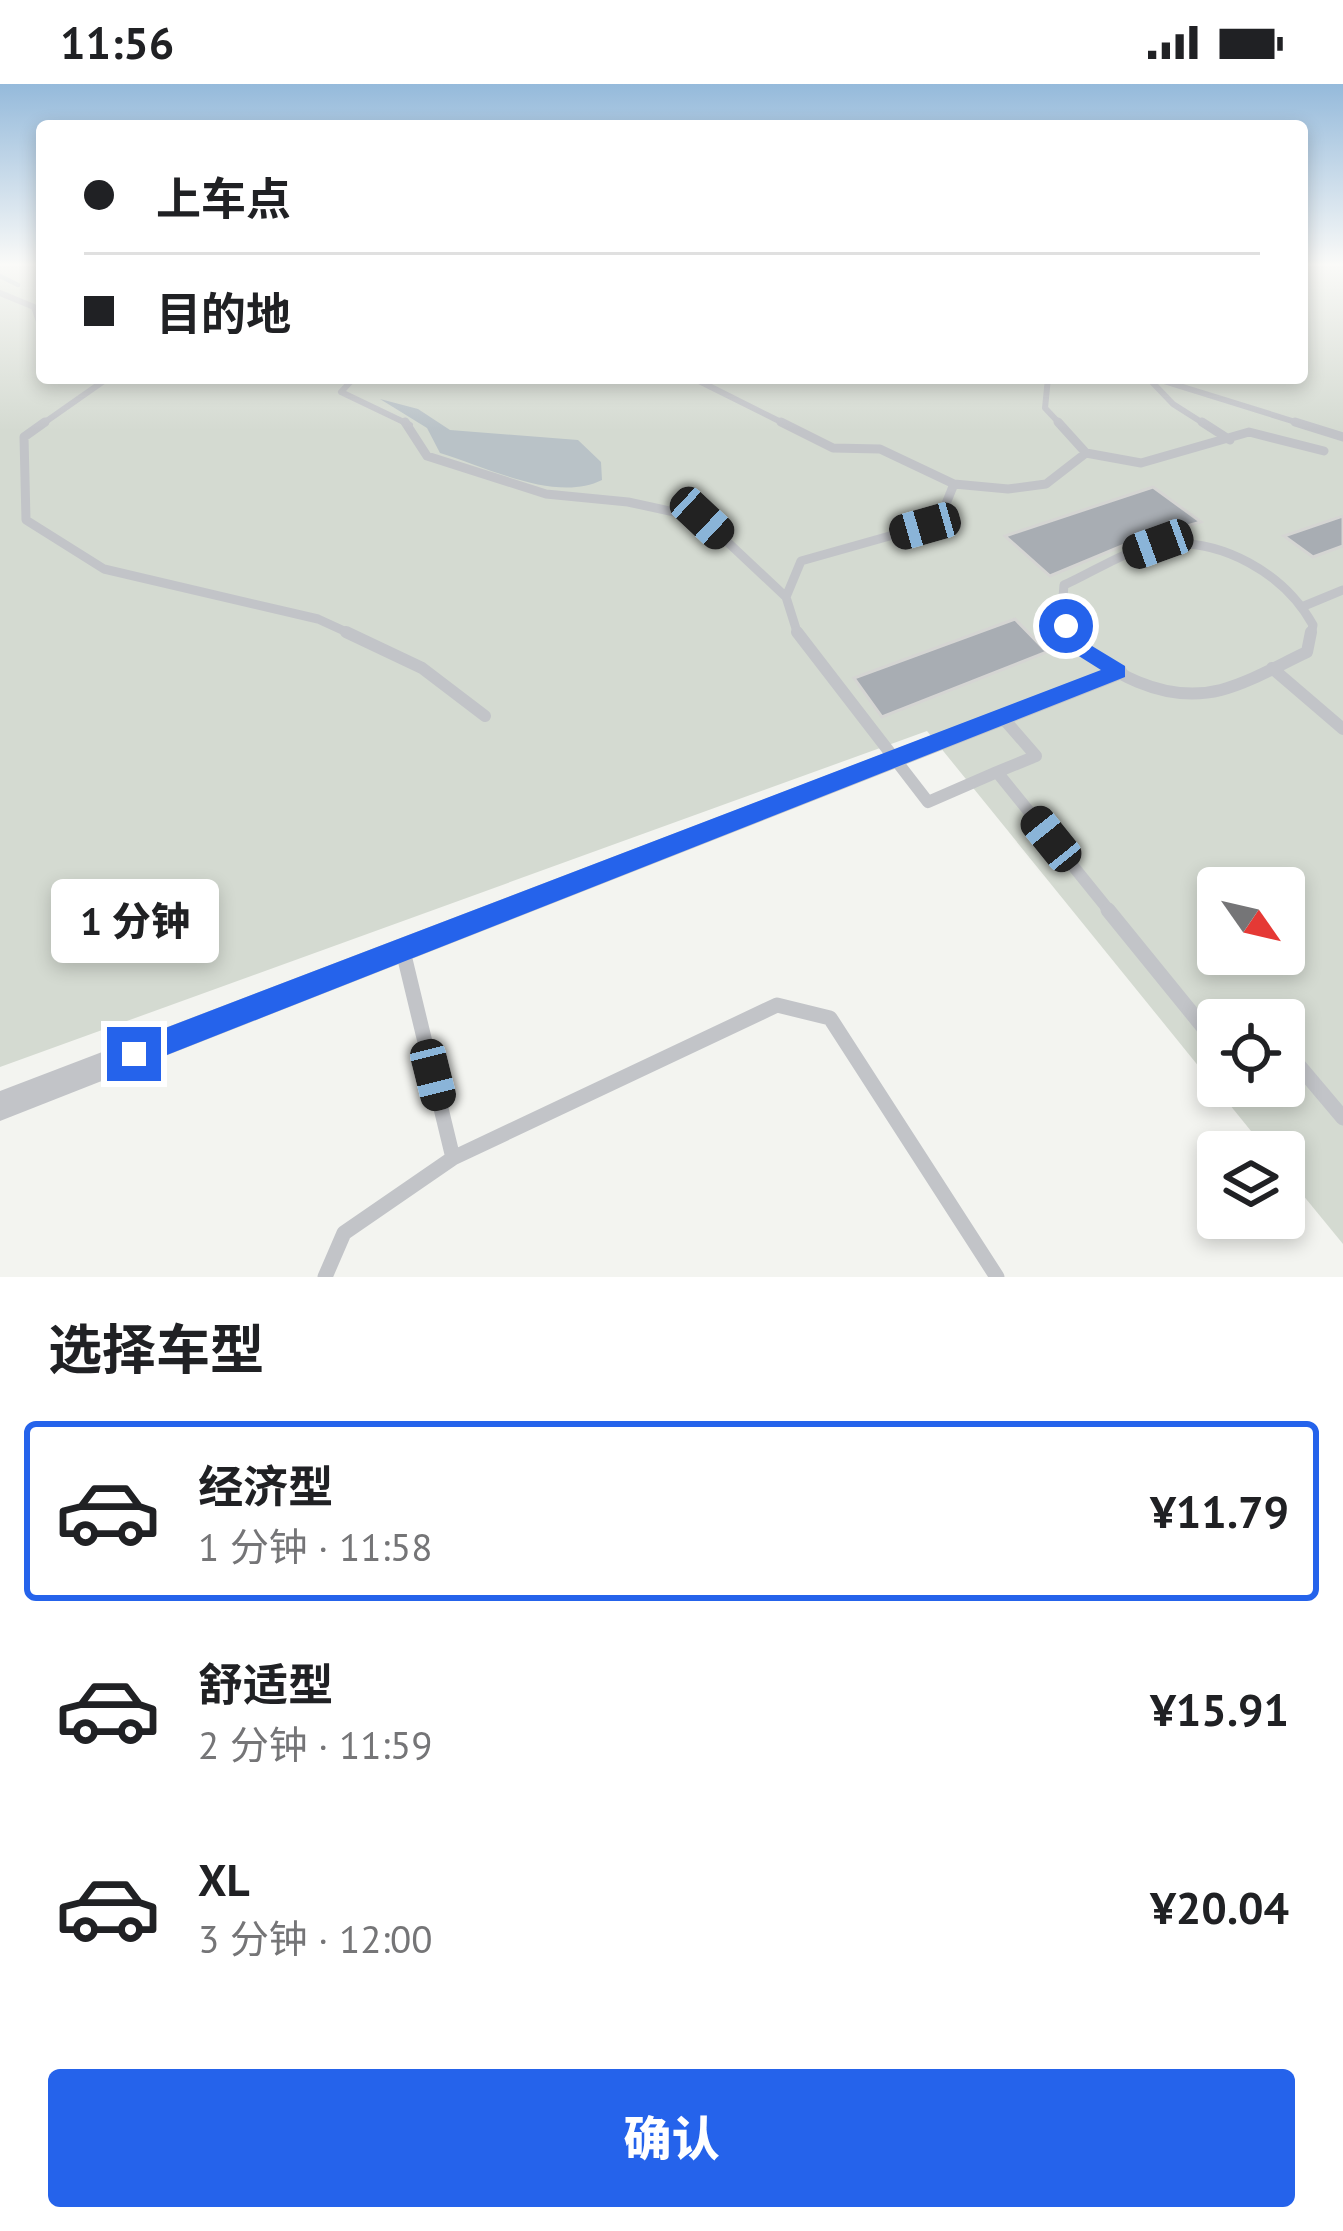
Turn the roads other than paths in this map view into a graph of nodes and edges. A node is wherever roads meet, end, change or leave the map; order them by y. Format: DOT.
graph roads {
  1 [pos="99,384"];
  2 [pos="348,384"];
  3 [pos="705,384"];
  4 [pos="1047,384"];
  5 [pos="1156,384"];
  6 [pos="1170,384"];
  7 [pos="1343,436"];
  8 [pos="1230,440"];
  9 [pos="1324,451"];
  10 [pos="1086,453"];
  11 [pos="954,484"];
  12 [pos="1343,590"];
  13 [pos="786,597"];
  14 [pos="1304,606"];
  15 [pos="1272,668"];
  16 [pos="1118,672"];
  17 [pos="485,716"];
  18 [pos="1003,718"];
  19 [pos="1343,729"];
  20 [pos="896,760"];
  21 [pos="997,772"];
  22 [pos="403,951"];
  23 [pos="1197,1020"];
  24 [pos="1305,1073"];
  25 [pos="0,1106"];
  26 [pos="1343,1118"];
  27 [pos="453,1158"];
  28 [pos="325,1277"];
  29 [pos="998,1277"];
  1 -- 17 [label="lane"];
  2 -- 13 [label="lane"];
  3 -- 11 [label="lane"];
  4 -- 10 [label="lane"];
  5 -- 8 [label="lane"];
  6 -- 7 [label="lane"];
  8 -- 9 [label="lane"];
  8 -- 10 [label="lane"];
  10 -- 11 [label="lane"];
  11 -- 13 [label="lane"];
  12 -- 14 [label="lane"];
  13 -- 20 [label="lane"];
  14 -- 15 [label="lane"];
  14 -- 16 [label="lane"];
  15 -- 16 [label="lane"];
  15 -- 19 [label="lane"];
  16 -- 18 [label="street"];
  18 -- 20 [label="street"];
  18 -- 21 [label="lane"];
  20 -- 21 [label="lane"];
  20 -- 22 [label="street"];
  21 -- 23 [label="lane"];
  22 -- 25 [label="street"];
  22 -- 27 [label="lane"];
  24 -- 26 [label="lane"];
  27 -- 28 [label="lane"];
  27 -- 29 [label="lane"];
}
